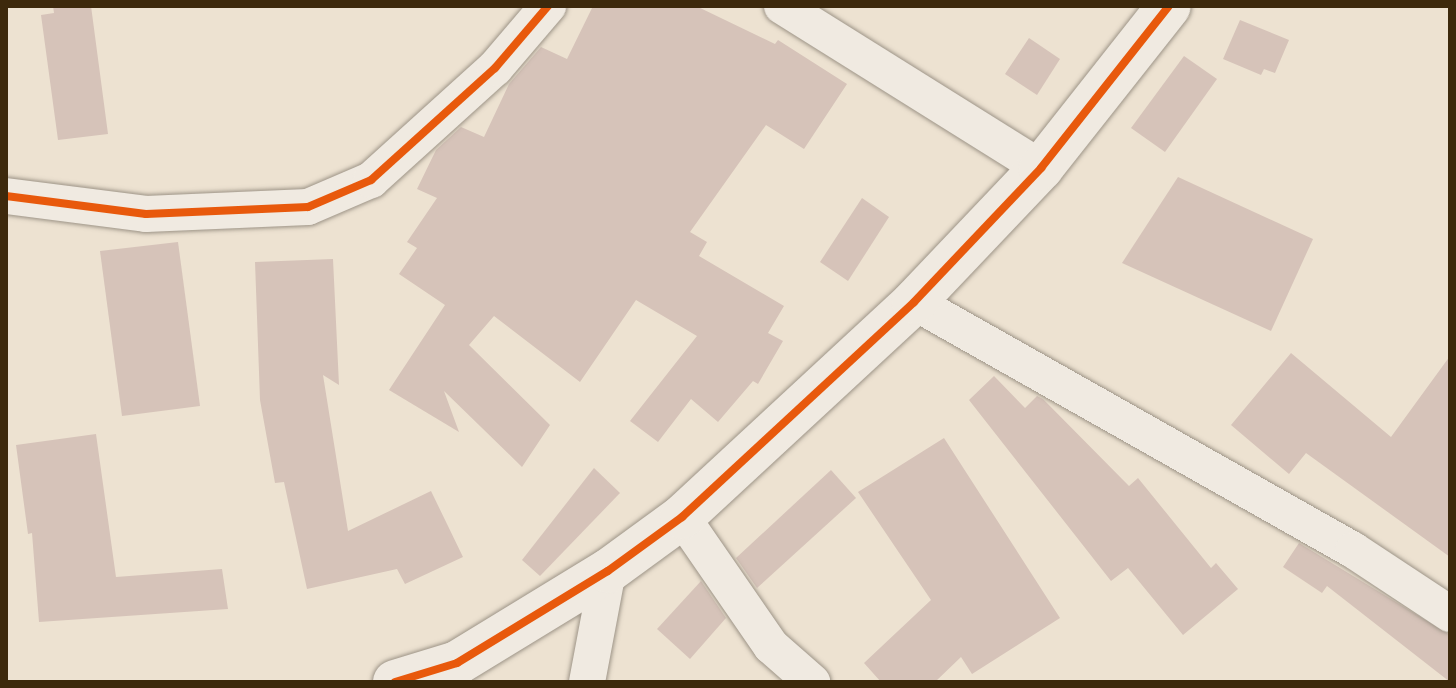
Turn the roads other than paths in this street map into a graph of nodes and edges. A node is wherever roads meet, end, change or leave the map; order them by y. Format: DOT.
graph roads {
  1 [pos="548,6"];
  2 [pos="782,6"];
  3 [pos="1169,6"];
  4 [pos="1041,168"];
  5 [pos="6,196"];
  6 [pos="914,302"];
  7 [pos="682,517"];
  8 [pos="608,571"];
  9 [pos="1450,614"];
  10 [pos="395,682"];
  11 [pos="587,682"];
  12 [pos="812,682"];
  1 -- 5 [label="street"];
  2 -- 4 [label="street"];
  3 -- 4 [label="street"];
  4 -- 6 [label="street"];
  6 -- 7 [label="street"];
  6 -- 9 [label="street"];
  7 -- 8 [label="street"];
  7 -- 12 [label="street"];
  8 -- 10 [label="street"];
  8 -- 11 [label="street"];
}
